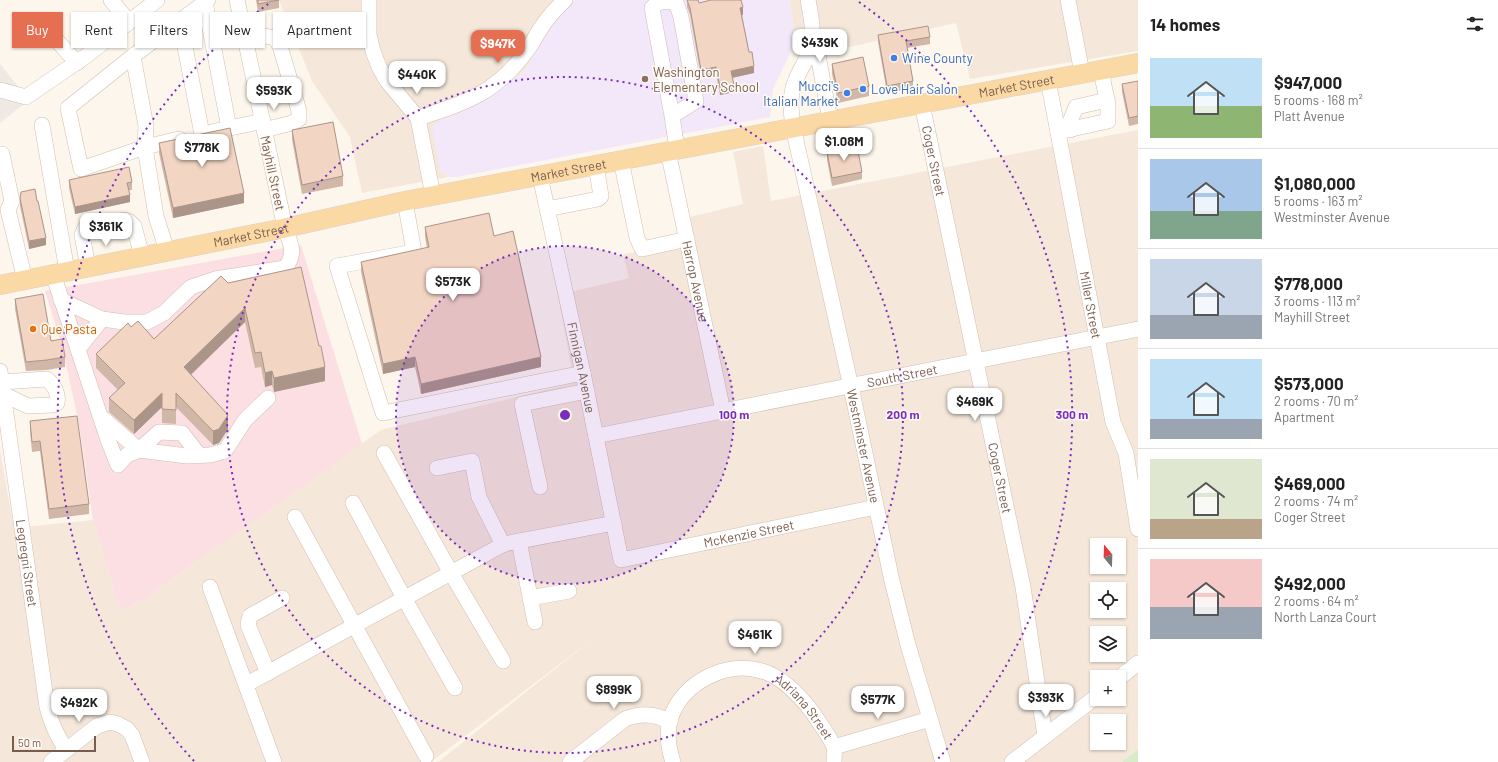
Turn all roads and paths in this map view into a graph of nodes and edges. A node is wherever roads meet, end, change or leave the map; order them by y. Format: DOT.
graph roads {
  1 [pos="111,0"];
  2 [pos="156,0"];
  3 [pos="237,0"];
  4 [pos="369,0"];
  5 [pos="565,0"];
  6 [pos="808,0"];
  7 [pos="1068,0"];
  8 [pos="207,1"];
  9 [pos="192,12"];
  10 [pos="240,12"];
  11 [pos="129,22"];
  12 [pos="812,25"];
  13 [pos="265,36"];
  14 [pos="63,47"];
  15 [pos="144,48"];
  16 [pos="185,48"];
  17 [pos="248,48"];
  18 [pos="133,56"];
  19 [pos="1138,62"];
  20 [pos="77,63"];
  21 [pos="1104,69"];
  22 [pos="1082,73"];
  23 [pos="1048,80"];
  24 [pos="0,90"];
  25 [pos="1107,100"];
  26 [pos="922,104"];
  27 [pos="672,116"];
  28 [pos="418,118"];
  29 [pos="830,120"];
  30 [pos="42,125"];
  31 [pos="263,125"];
  32 [pos="794,127"];
  33 [pos="229,128"];
  34 [pos="1064,131"];
  35 [pos="202,134"];
  36 [pos="145,147"];
  37 [pos="672,150"];
  38 [pos="0,154"];
  39 [pos="621,160"];
  40 [pos="596,165"];
  41 [pos="540,176"];
  42 [pos="433,196"];
  43 [pos="405,202"];
  44 [pos="547,209"];
  45 [pos="4,210"];
  46 [pos="285,228"];
  47 [pos="687,239"];
  48 [pos="167,251"];
  49 [pos="142,256"];
  50 [pos="88,267"];
  51 [pos="60,273"];
  52 [pos="25,280"];
  53 [pos="0,285"];
  54 [pos="61,300"];
  55 [pos="102,319"];
  56 [pos="1138,329"];
  57 [pos="1097,338"];
  58 [pos="78,348"];
  59 [pos="976,362"];
  60 [pos="583,373"];
  61 [pos="2,382"];
  62 [pos="851,387"];
  63 [pos="587,391"];
  64 [pos="268,398"];
  65 [pos="723,411"];
  66 [pos="101,416"];
  67 [pos="596,436"];
  68 [pos="5,440"];
  69 [pos="139,450"];
  70 [pos="384,453"];
  71 [pos="200,456"];
  72 [pos="437,468"];
  73 [pos="540,487"];
  74 [pos="353,503"];
  75 [pos="876,507"];
  76 [pos="295,517"];
  77 [pos="614,523"];
  78 [pos="1138,528"];
  79 [pos="520,541"];
  80 [pos="503,545"];
  81 [pos="621,560"];
  82 [pos="451,573"];
  83 [pos="210,587"];
  84 [pos="569,591"];
  85 [pos="282,598"];
  86 [pos="404,598"];
  87 [pos="530,598"];
  88 [pos="535,622"];
  89 [pos="354,626"];
  90 [pos="503,661"];
  91 [pos="1138,663"];
  92 [pos="1126,672"];
  93 [pos="268,673"];
  94 [pos="247,684"];
  95 [pos="455,688"];
  96 [pos="1090,701"];
  97 [pos="930,719"];
  98 [pos="670,722"];
  99 [pos="1045,736"];
  100 [pos="834,747"];
  101 [pos="66,750"];
  102 [pos="426,756"];
  103 [pos="51,762"];
  104 [pos="142,762"];
  105 [pos="274,762"];
  106 [pos="570,762"];
  107 [pos="673,762"];
  108 [pos="834,762"];
  109 [pos="943,762"];
  110 [pos="1012,762"];
  1 -- 11 [label="street"];
  2 -- 11 [label="street"];
  3 -- 10 [label="street, Mayhill Street"];
  4 -- 28 [label="street"];
  5 -- 28 [label="street"];
  6 -- 12 [label="street"];
  7 -- 22 [label="street"];
  8 -- 9 [label="street"];
  8 -- 33 [label="street"];
  11 -- 20 [label="street"];
  12 -- 29 [label="street"];
  12 -- 32 [label="street, Westminster Avenue"];
  13 -- 31 [label="street"];
  14 -- 20 [label="street"];
  15 -- 18 [label="street"];
  16 -- 35 [label="street"];
  17 -- 31 [label="street, Mayhill Street"];
  18 -- 36 [label="street"];
  18 -- 36 [label="street"];
  19 -- 21 [label="main road, Market Street"];
  20 -- 24 [label="street"];
  21 -- 22 [label="main road, Market Street"];
  21 -- 25 [label="street"];
  22 -- 23 [label="main road, Market Street"];
  23 -- 26 [label="main road, Market Street"];
  23 -- 34 [label="street, Miller Street"];
  25 -- 34 [label="street"];
  25 -- 34 [label="street"];
  26 -- 29 [label="main road, Market Street"];
  26 -- 59 [label="street, Coger Street"];
  27 -- 27 [label="street, Harrop Avenue"];
  27 -- 37 [label="street, Harrop Avenue"];
  28 -- 42 [label="street"];
  29 -- 32 [label="main road, Market Street"];
  30 -- 51 [label="street"];
  31 -- 33 [label="street"];
  31 -- 46 [label="street, Mayhill Street"];
  32 -- 37 [label="main road, Market Street"];
  32 -- 62 [label="street, Westminster Avenue"];
  33 -- 35 [label="street"];
  34 -- 57 [label="street, Miller Street"];
  35 -- 36 [label="street"];
  36 -- 48 [label="street"];
  37 -- 39 [label="main road, Market Street"];
  37 -- 47 [label="street, Harrop Avenue"];
  38 -- 45 [label="street"];
  39 -- 40 [label="main road, Market Street"];
  39 -- 47 [label="street"];
  40 -- 41 [label="main road, Market Street"];
  40 -- 44 [label="street"];
  41 -- 42 [label="main road, Market Street"];
  41 -- 44 [label="street, Finnigan Avenue"];
  42 -- 43 [label="main road, Market Street"];
  43 -- 46 [label="main road, Market Street"];
  43 -- 60 [label="street"];
  44 -- 60 [label="street, Finnigan Avenue"];
  45 -- 52 [label="street"];
  46 -- 48 [label="main road, Market Street"];
  46 -- 55 [label="street, Mayhill Street"];
  47 -- 65 [label="street, Harrop Avenue"];
  48 -- 49 [label="main road, Market Street"];
  49 -- 50 [label="main road, Market Street"];
  49 -- 50 [label="street"];
  50 -- 51 [label="main road, Market Street"];
  51 -- 52 [label="main road, Market Street"];
  51 -- 54 [label="street"];
  52 -- 53 [label="main road, Market Street"];
  54 -- 55 [label="street, Mayhill Street"];
  54 -- 58 [label="street"];
  55 -- 58 [label="street"];
  56 -- 57 [label="street, South Street"];
  57 -- 59 [label="street, South Street"];
  57 -- 78 [label="street, Miller Street"];
  58 -- 66 [label="street"];
  59 -- 62 [label="street, South Street"];
  59 -- 99 [label="street, Coger Street"];
  60 -- 63 [label="street, Finnigan Avenue"];
  61 -- 68 [label="street, Legregni Street"];
  62 -- 65 [label="street, South Street"];
  62 -- 75 [label="street, Westminster Avenue"];
  63 -- 67 [label="street, Finnigan Avenue"];
  63 -- 73 [label="street"];
  64 -- 71 [label="street"];
  65 -- 67 [label="street, South Street"];
  66 -- 69 [label="street"];
  66 -- 69 [label="street"];
  67 -- 77 [label="street, Finnigan Avenue"];
  68 -- 101 [label="street, Legregni Street"];
  69 -- 71 [label="street"];
  69 -- 71 [label="street"];
  70 -- 82 [label="street"];
  72 -- 80 [label="street"];
  74 -- 86 [label="street"];
  75 -- 81 [label="street, McKenzie Street"];
  75 -- 97 [label="street, Westminster Avenue"];
  76 -- 89 [label="street"];
  77 -- 79 [label="street"];
  77 -- 81 [label="street, Finnigan Avenue"];
  79 -- 80 [label="street"];
  79 -- 87 [label="street"];
  80 -- 82 [label="street"];
  82 -- 86 [label="street"];
  82 -- 90 [label="street"];
  83 -- 94 [label="street"];
  84 -- 87 [label="street"];
  85 -- 93 [label="street"];
  86 -- 89 [label="street"];
  86 -- 95 [label="street"];
  87 -- 88 [label="street"];
  89 -- 93 [label="street"];
  89 -- 102 [label="street"];
  91 -- 92 [label="street"];
  93 -- 94 [label="street"];
  94 -- 105 [label="street"];
  96 -- 99 [label="street"];
  97 -- 100 [label="street"];
  97 -- 109 [label="street, Westminster Avenue"];
  98 -- 100 [label="street, Adriana Street"];
  98 -- 106 [label="street"];
  98 -- 107 [label="street, Adriana Street"];
  99 -- 110 [label="street"];
  100 -- 108 [label="street"];
  101 -- 103 [label="street"];
  101 -- 104 [label="street"];
}
